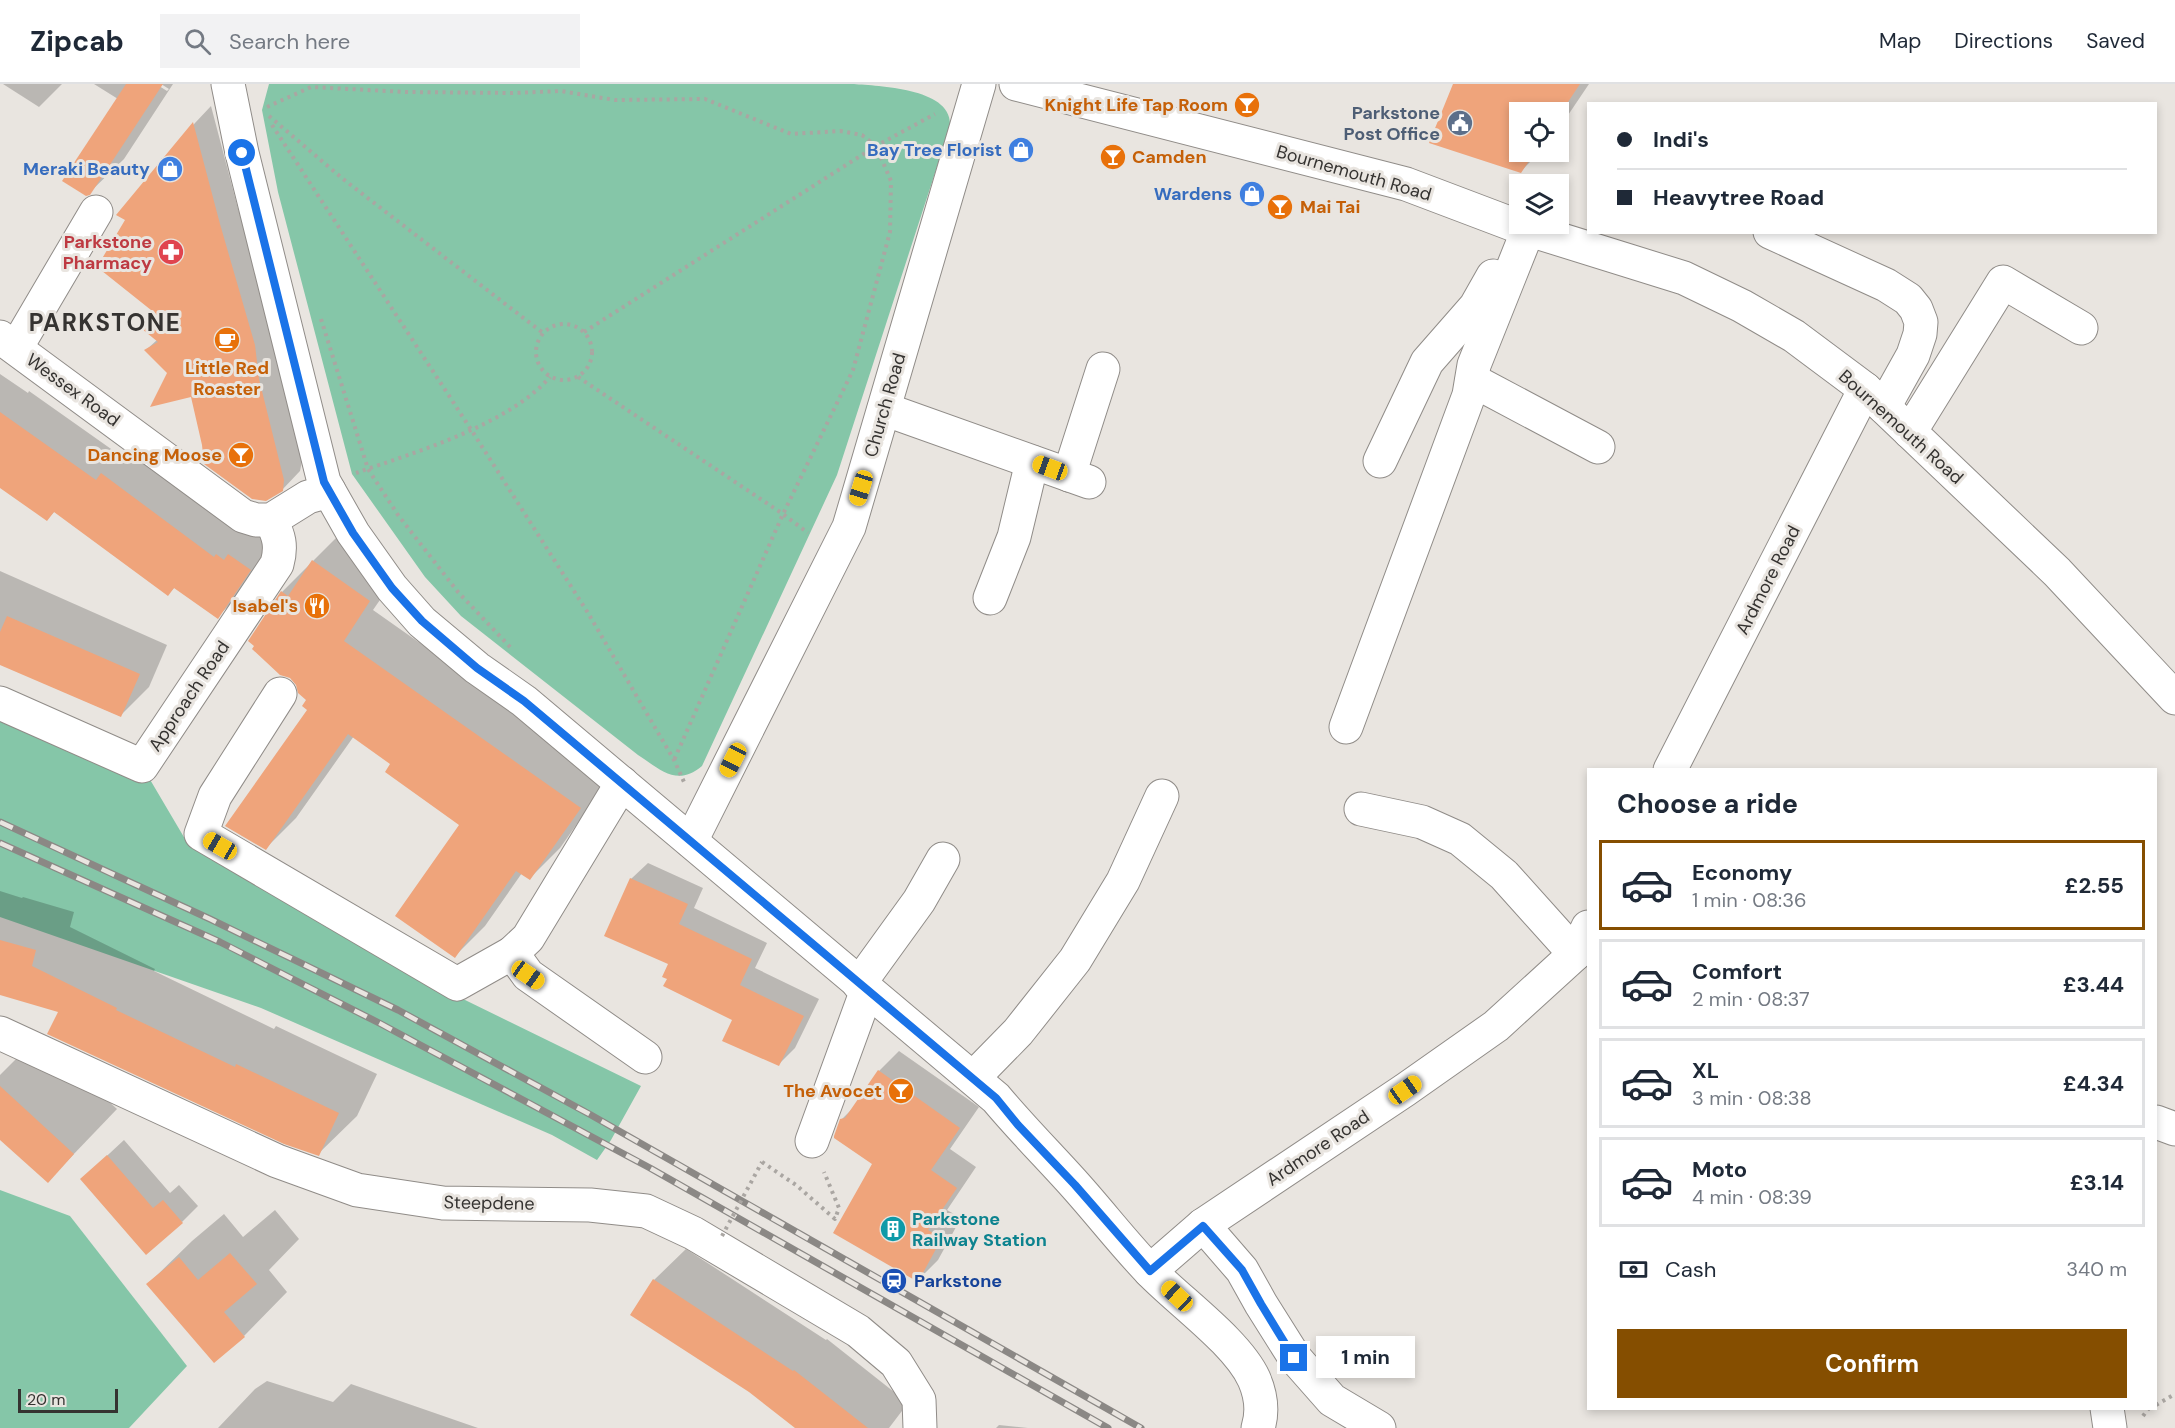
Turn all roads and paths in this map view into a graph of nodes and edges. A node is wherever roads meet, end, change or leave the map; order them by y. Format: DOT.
graph roads {
  1 [pos="228,84"];
  2 [pos="979,84"];
  3 [pos="1016,84"];
  4 [pos="945,109"];
  5 [pos="262,110"];
  6 [pos="268,132"];
  7 [pos="876,146"];
  8 [pos="96,212"];
  9 [pos="1509,223"];
  10 [pos="1519,234"];
  11 [pos="1521,234"];
  12 [pos="1542,234"];
  13 [pos="1774,234"];
  14 [pos="319,314"];
  15 [pos="2081,328"];
  16 [pos="584,332"];
  17 [pos="543,333"];
  18 [pos="8,343"];
  19 [pos="1103,369"];
  20 [pos="550,377"];
  21 [pos="578,377"];
  22 [pos="1472,380"];
  23 [pos="1875,398"];
  24 [pos="884,409"];
  25 [pos="472,431"];
  26 [pos="1910,432"];
  27 [pos="1598,447"];
  28 [pos="1380,460"];
  29 [pos="1032,462"];
  30 [pos="368,469"];
  31 [pos="326,487"];
  32 [pos="783,514"];
  33 [pos="271,520"];
  34 [pos="836,555"];
  35 [pos="990,597"];
  36 [pos="518,655"];
  37 [pos="280,694"];
  38 [pos="2175,698"];
  39 [pos="0,703"];
  40 [pos="1346,727"];
  41 [pos="674,760"];
  42 [pos="1671,768"];
  43 [pos="622,783"];
  44 [pos="1162,796"];
  45 [pos="1361,809"];
  46 [pos="697,830"];
  47 [pos="944,859"];
  48 [pos="1582,940"];
  49 [pos="512,953"];
  50 [pos="863,987"];
  51 [pos="0,1033"];
  52 [pos="645,1057"];
  53 [pos="973,1078"];
  54 [pos="2157,1122"];
  55 [pos="2175,1129"];
  56 [pos="812,1141"];
  57 [pos="1203,1226"];
  58 [pos="722,1236"];
  59 [pos="1150,1271"];
  60 [pos="2175,1394"];
  61 [pos="2157,1404"];
  62 [pos="2107,1410"];
  63 [pos="920,1428"];
  64 [pos="1258,1428"];
  65 [pos="1379,1428"];
  66 [pos="2110,1428"];
  1 -- 31 [label="main road"];
  2 -- 24 [label="main road, Church Road"];
  3 -- 9 [label="main road, Bournemouth Road"];
  4 -- 7 [label="path"];
  5 -- 6 [label="path"];
  5 -- 7 [label="path"];
  5 -- 17 [label="path"];
  5 -- 25 [label="path"];
  7 -- 16 [label="path"];
  7 -- 32 [label="path"];
  8 -- 18 [label="main road"];
  10 -- 28 [label="main road"];
  11 -- 22 [label="main road"];
  12 -- 23 [label="main road, Bournemouth Road"];
  13 -- 23 [label="main road, Ardmore Road"];
  14 -- 30 [label="path"];
  15 -- 26 [label="main road"];
  16 -- 17 [label="path"];
  16 -- 21 [label="path"];
  17 -- 20 [label="path"];
  18 -- 33 [label="main road, Wessex Road"];
  19 -- 29 [label="main road"];
  20 -- 21 [label="path"];
  20 -- 25 [label="path"];
  21 -- 32 [label="path"];
  22 -- 27 [label="main road"];
  22 -- 40 [label="main road"];
  23 -- 26 [label="main road, Bournemouth Road"];
  23 -- 42 [label="main road, Ardmore Road"];
  24 -- 29 [label="main road"];
  24 -- 34 [label="main road, Church Road"];
  25 -- 30 [label="path"];
  25 -- 41 [label="path"];
  26 -- 38 [label="main road, Bournemouth Road"];
  29 -- 35 [label="main road"];
  30 -- 31 [label="path"];
  30 -- 36 [label="path"];
  31 -- 33 [label="main road"];
  31 -- 43 [label="main road"];
  32 -- 34 [label="path"];
  32 -- 41 [label="path"];
  33 -- 39 [label="main road, Approach Road"];
  34 -- 46 [label="main road, Church Road"];
  37 -- 49 [label="main road"];
  41 -- 46 [label="path"];
  43 -- 46 [label="main road"];
  43 -- 49 [label="main road"];
  44 -- 53 [label="main road"];
  45 -- 48 [label="main road"];
  46 -- 50 [label="main road"];
  47 -- 50 [label="main road"];
  48 -- 57 [label="main road, Ardmore Road"];
  49 -- 52 [label="main road"];
  50 -- 53 [label="main road"];
  50 -- 56 [label="main road"];
  51 -- 63 [label="main road, Steepdene"];
  53 -- 59 [label="main road"];
  54 -- 55 [label="main road"];
  56 -- 58 [label="path, bridge"];
  57 -- 59 [label="main road, Ardmore Road"];
  57 -- 65 [label="main road"];
  59 -- 64 [label="main road"];
  60 -- 61 [label="path"];
  62 -- 66 [label="main road"];
}
